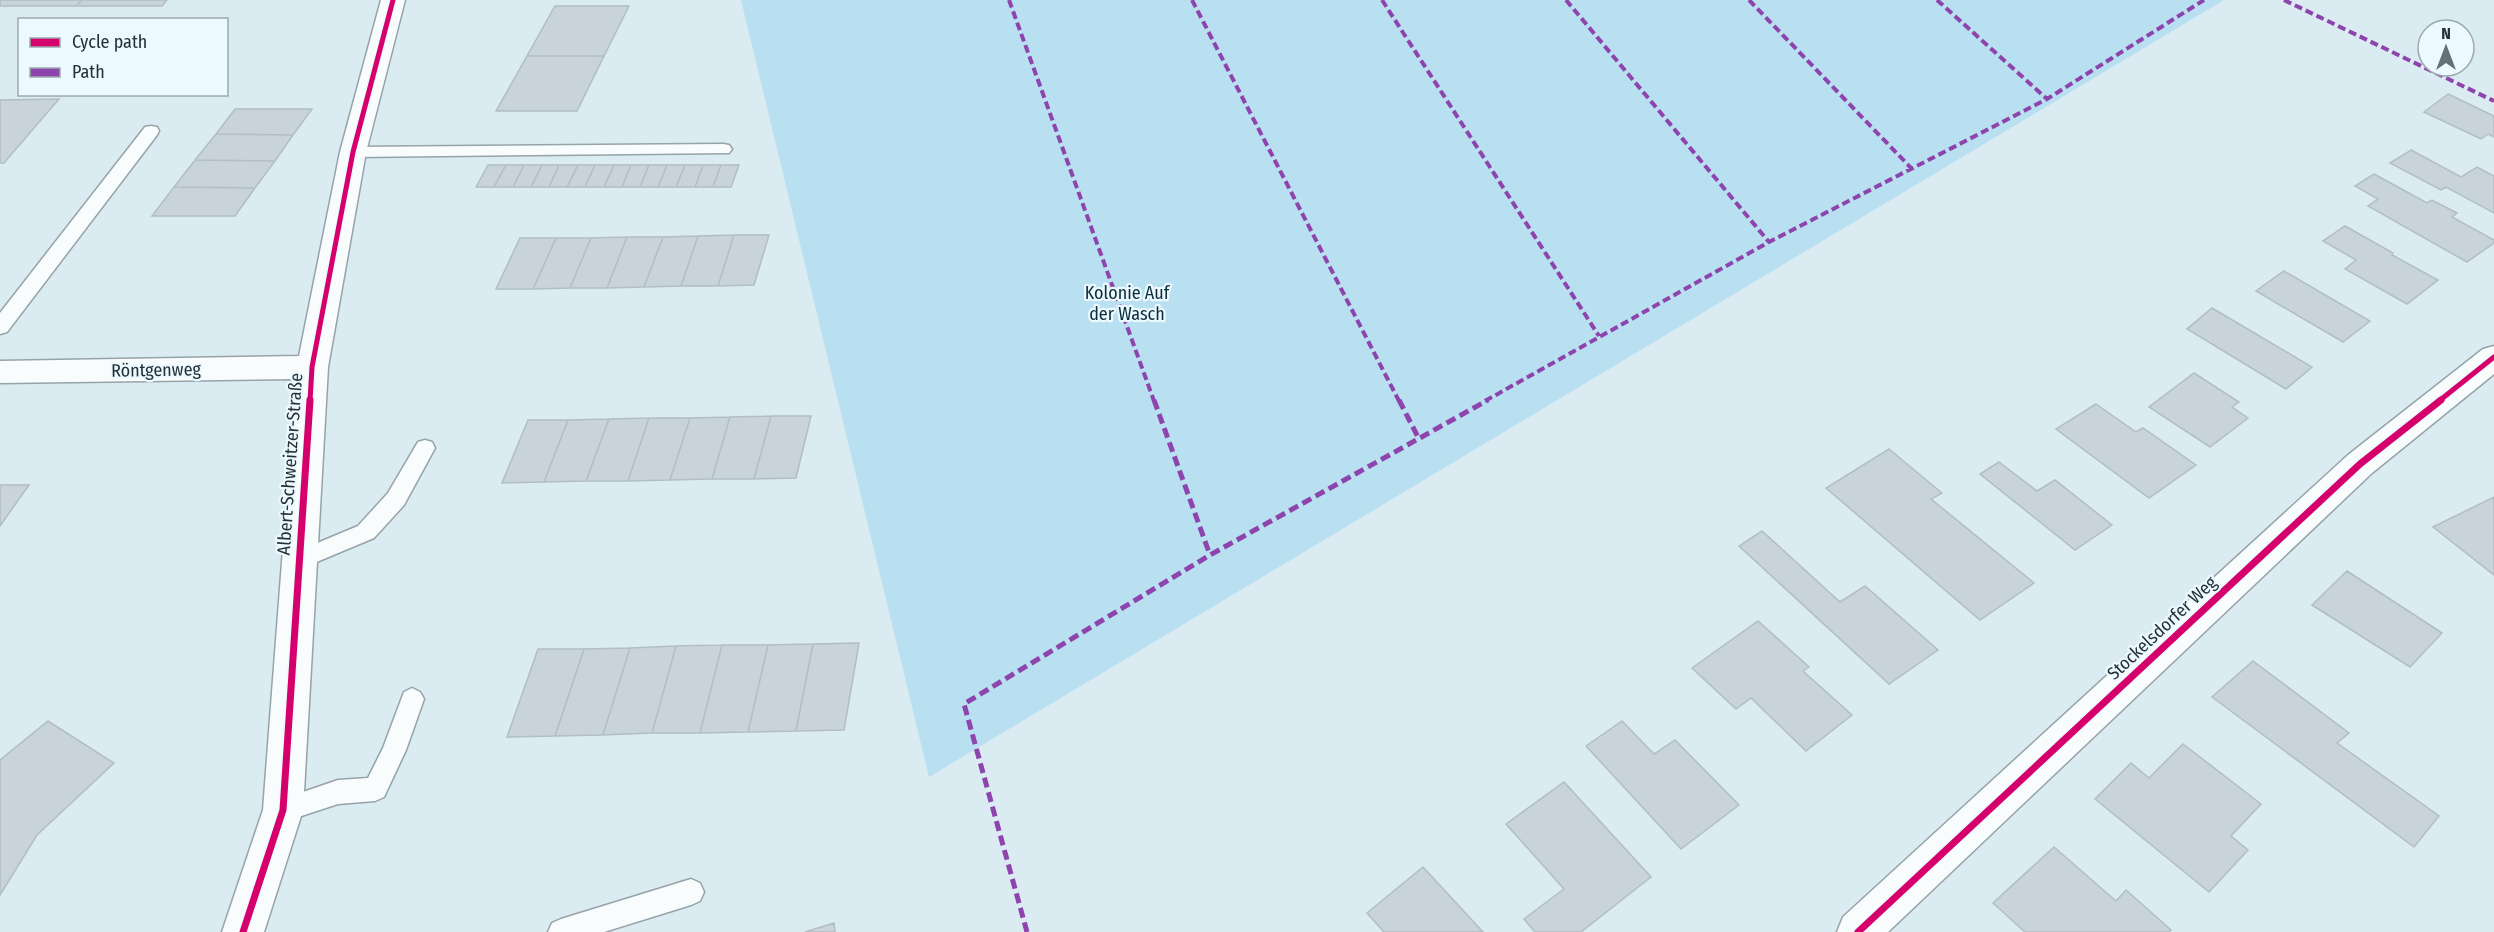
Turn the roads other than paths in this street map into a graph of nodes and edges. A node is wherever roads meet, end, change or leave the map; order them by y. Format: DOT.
graph roads {
  1 [pos="393,0"];
  2 [pos="151,131"];
  3 [pos="723,149"];
  4 [pos="353,152"];
  5 [pos="0,327"];
  6 [pos="2494,357"];
  7 [pos="312,367"];
  8 [pos="0,372"];
  9 [pos="425,448"];
  10 [pos="299,560"];
  11 [pos="412,699"];
  12 [pos="284,810"];
  13 [pos="691,892"];
  14 [pos="243,932"];
  15 [pos="561,932"];
  16 [pos="1858,932"];
  1 -- 4 [label="street, Albert-Schweitzer-Straße"];
  2 -- 5 [label="lane"];
  3 -- 4 [label="lane"];
  4 -- 7 [label="street, Albert-Schweitzer-Straße"];
  6 -- 16 [label="street, Stockelsdorfer Weg"];
  7 -- 8 [label="street, Röntgenweg"];
  7 -- 10 [label="street, Albert-Schweitzer-Straße"];
  9 -- 10 [label="lane"];
  10 -- 12 [label="street, Albert-Schweitzer-Straße"];
  11 -- 12 [label="lane"];
  12 -- 14 [label="street, Albert-Schweitzer-Straße"];
  13 -- 15 [label="lane"];
}
